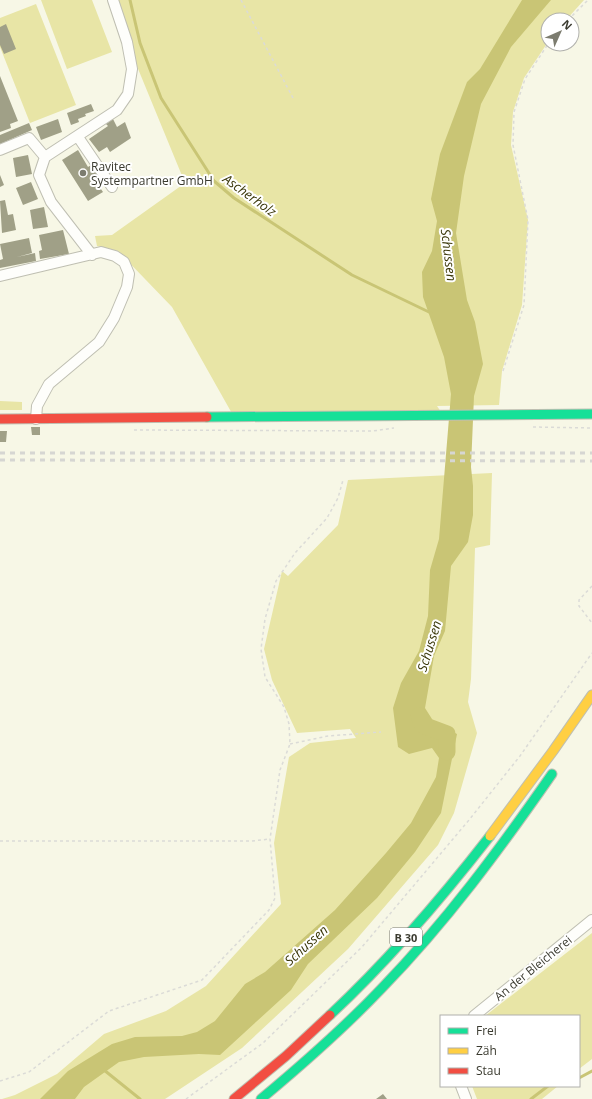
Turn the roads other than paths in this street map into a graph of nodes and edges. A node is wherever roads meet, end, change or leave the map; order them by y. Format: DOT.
graph roads {
  1 [pos="113,0"];
  2 [pos="78,136"];
  3 [pos="0,150"];
  4 [pos="45,157"];
  5 [pos="112,187"];
  6 [pos="92,255"];
  7 [pos="0,276"];
  8 [pos="592,414"];
  9 [pos="0,419"];
  10 [pos="36,419"];
  11 [pos="592,695"];
  12 [pos="559,764"];
  13 [pos="592,920"];
  14 [pos="475,1015"];
  15 [pos="461,1087"];
  16 [pos="234,1099"];
  17 [pos="261,1099"];
  18 [pos="466,1099"];
  1 -- 2 [label="street"];
  2 -- 4 [label="street"];
  2 -- 5 [label="street"];
  3 -- 4 [label="street"];
  4 -- 6 [label="street"];
  6 -- 7 [label="street"];
  6 -- 10 [label="street"];
  8 -- 10 [label="main road"];
  9 -- 10 [label="main road"];
  11 -- 16 [label="main road, B 30"];
  12 -- 17 [label="main road, B 30"];
  13 -- 14 [label="street, An der Bleicherei"];
  15 -- 18 [label="street"];
}
